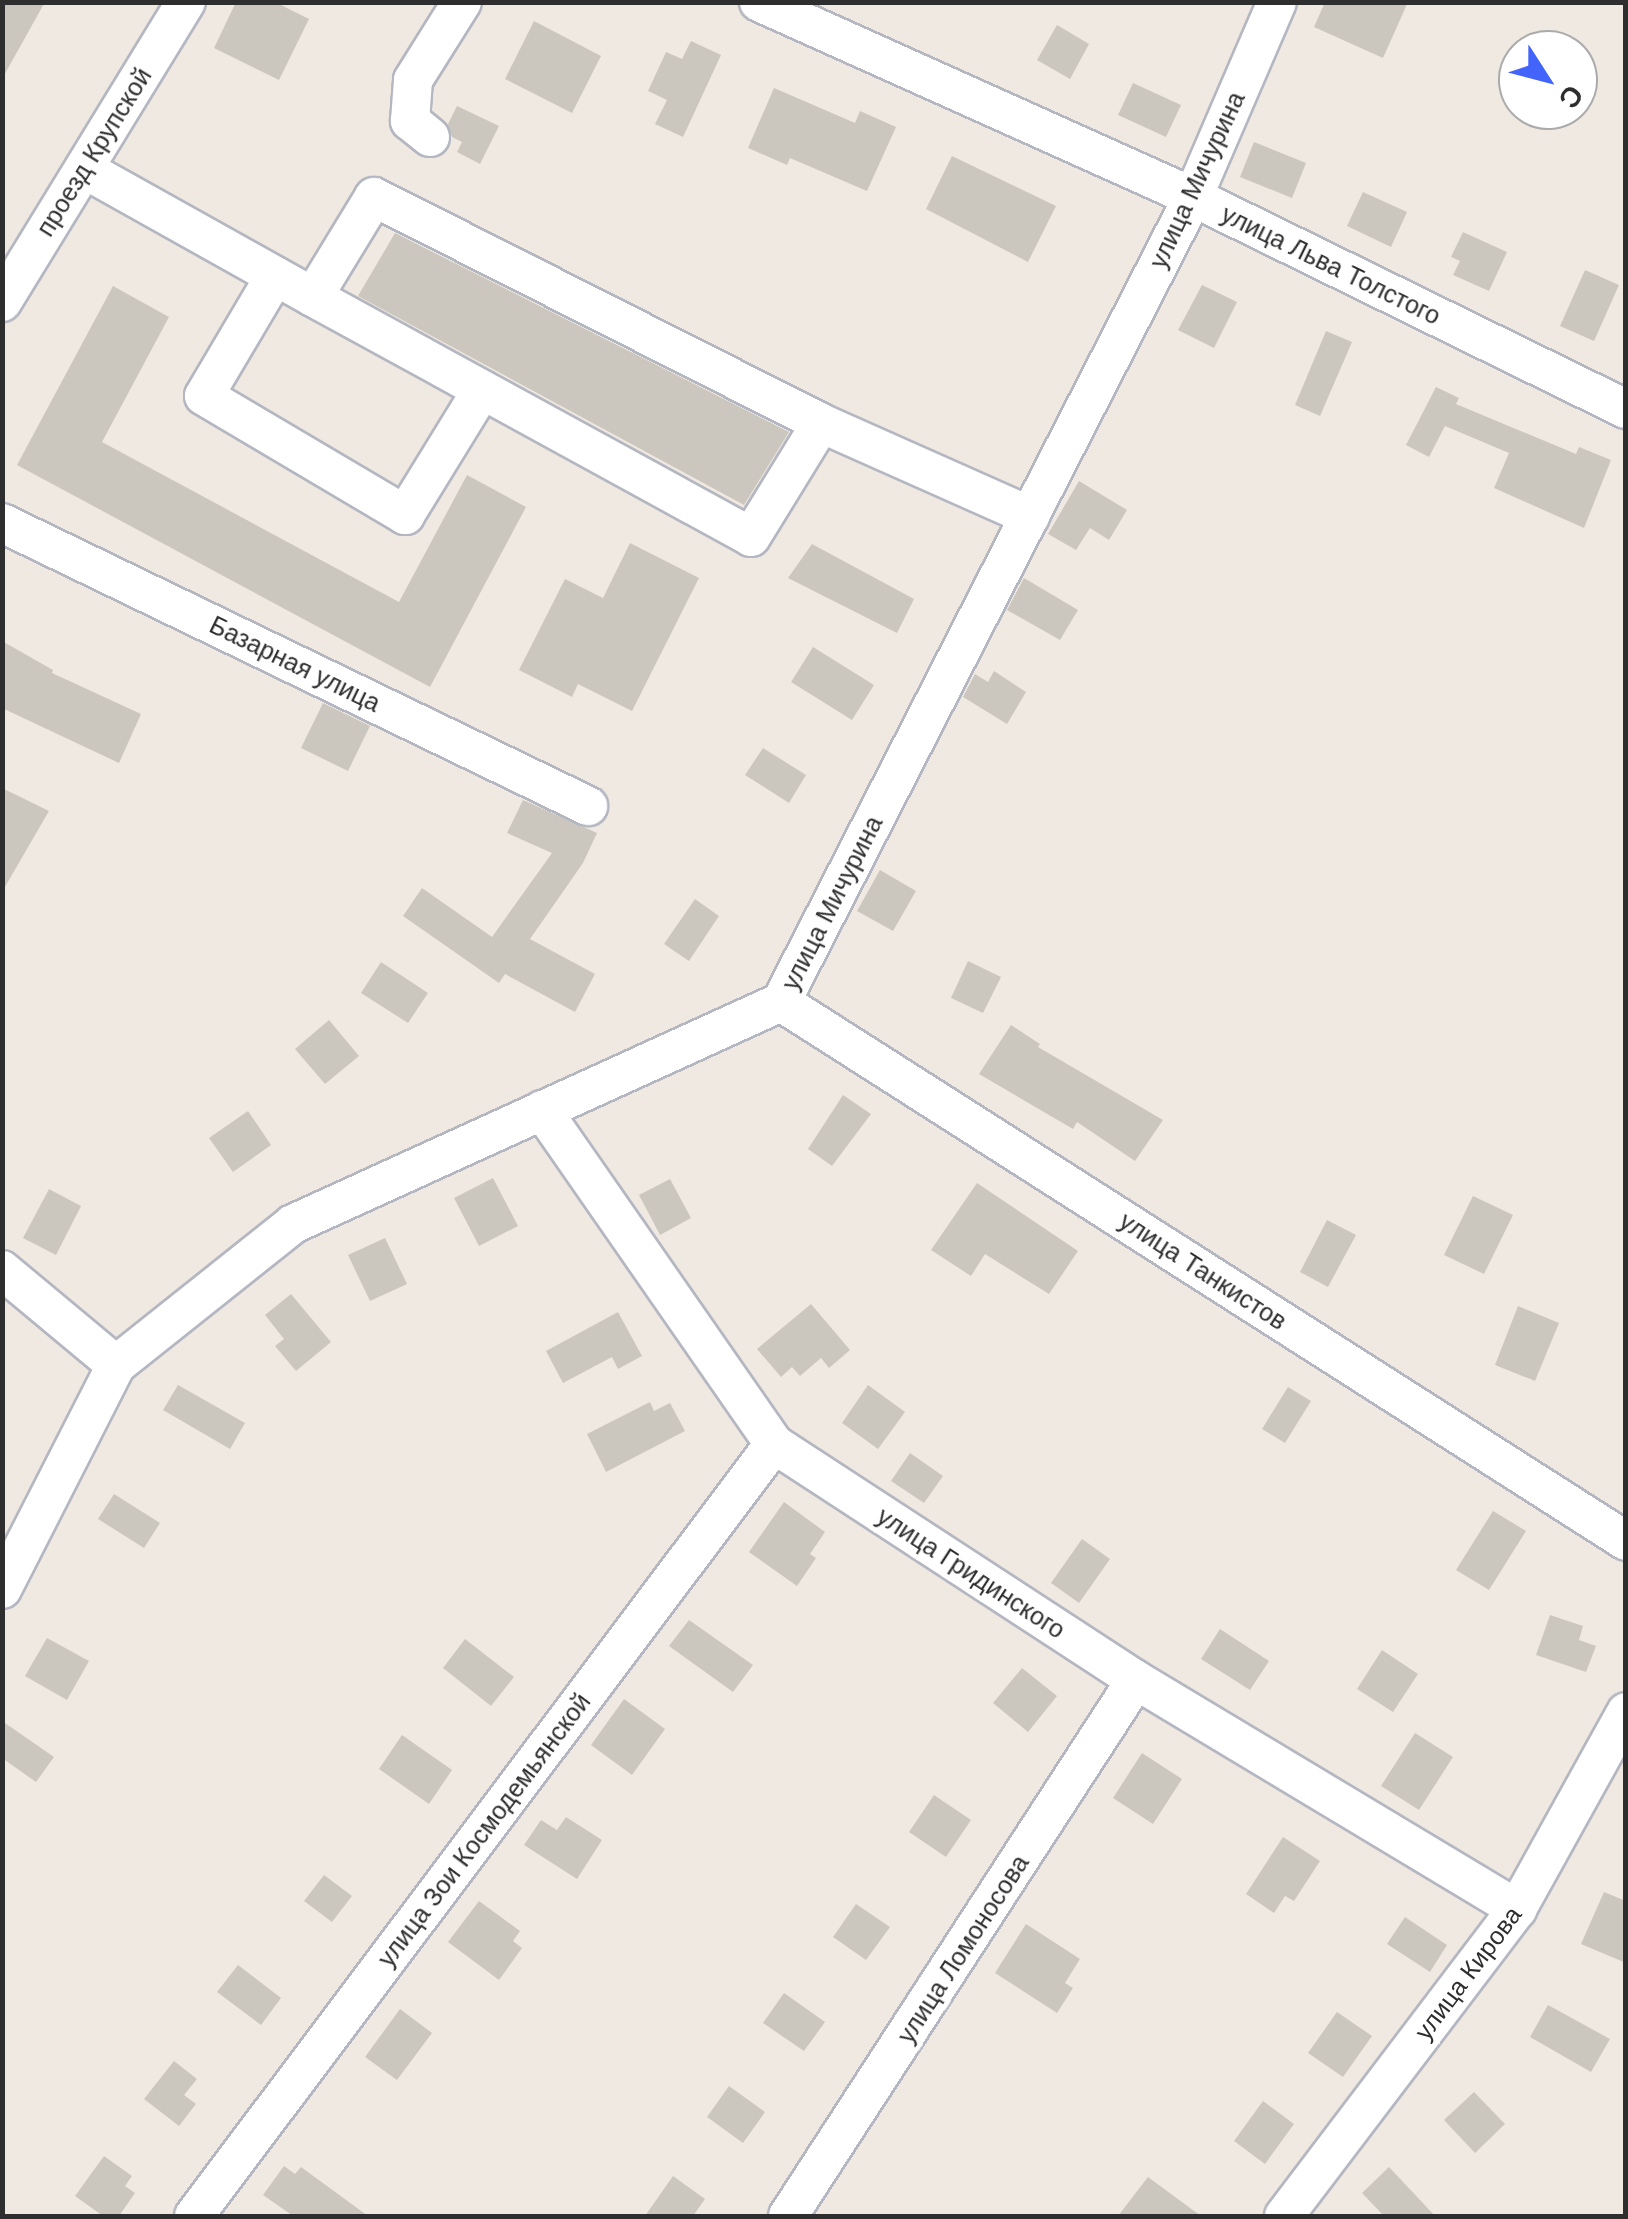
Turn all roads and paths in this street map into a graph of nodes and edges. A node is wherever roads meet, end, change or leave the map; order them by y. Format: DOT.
graph roads {
  1 [pos="186,2"];
  2 [pos="462,2"];
  3 [pos="1277,2"];
  4 [pos="778,6"];
  5 [pos="430,136"];
  6 [pos="84,169"];
  7 [pos="1193,197"];
  8 [pos="276,276"];
  9 [pos="313,297"];
  10 [pos="2,302"];
  11 [pos="482,390"];
  12 [pos="1626,410"];
  13 [pos="821,422"];
  14 [pos="1030,516"];
  15 [pos="2,523"];
  16 [pos="588,806"];
  17 [pos="781,1002"];
  18 [pos="542,1110"];
  19 [pos="2,1270"];
  20 [pos="116,1365"];
  21 [pos="774,1444"];
  22 [pos="1626,1541"];
  23 [pos="2,1589"];
  24 [pos="1136,1680"];
  25 [pos="1626,1712"];
  26 [pos="1517,1909"];
  27 [pos="194,2216"];
  28 [pos="788,2216"];
  29 [pos="1284,2216"];
  1 -- 6 [label="street, проезд Крупской"];
  2 -- 5 [label="street"];
  3 -- 7 [label="street, улица Мичурина"];
  4 -- 7 [label="street, улица Льва Толстого"];
  6 -- 8 [label="street"];
  6 -- 10 [label="street, проезд Крупской"];
  7 -- 12 [label="street, улица Льва Толстого"];
  7 -- 14 [label="street, улица Мичурина"];
  8 -- 9 [label="street"];
  8 -- 11 [label="street"];
  9 -- 11 [label="street"];
  9 -- 13 [label="street"];
  11 -- 13 [label="street"];
  13 -- 14 [label="street"];
  14 -- 17 [label="street, улица Мичурина"];
  15 -- 16 [label="street, Базарная улица"];
  17 -- 18 [label="street, улица Мичурина"];
  17 -- 22 [label="street, улица Танкистов"];
  18 -- 20 [label="street, улица Мичурина"];
  18 -- 21 [label="street, улица Гридинского"];
  19 -- 20 [label="street"];
  20 -- 23 [label="street, улица Мичурина"];
  21 -- 24 [label="street, улица Гридинского"];
  21 -- 27 [label="street, улица Зои Космодемьянской"];
  24 -- 26 [label="street, улица Гридинского"];
  24 -- 28 [label="street, улица Ломоносова"];
  25 -- 26 [label="street, улица Кирова"];
  26 -- 29 [label="street, улица Кирова"];
}
